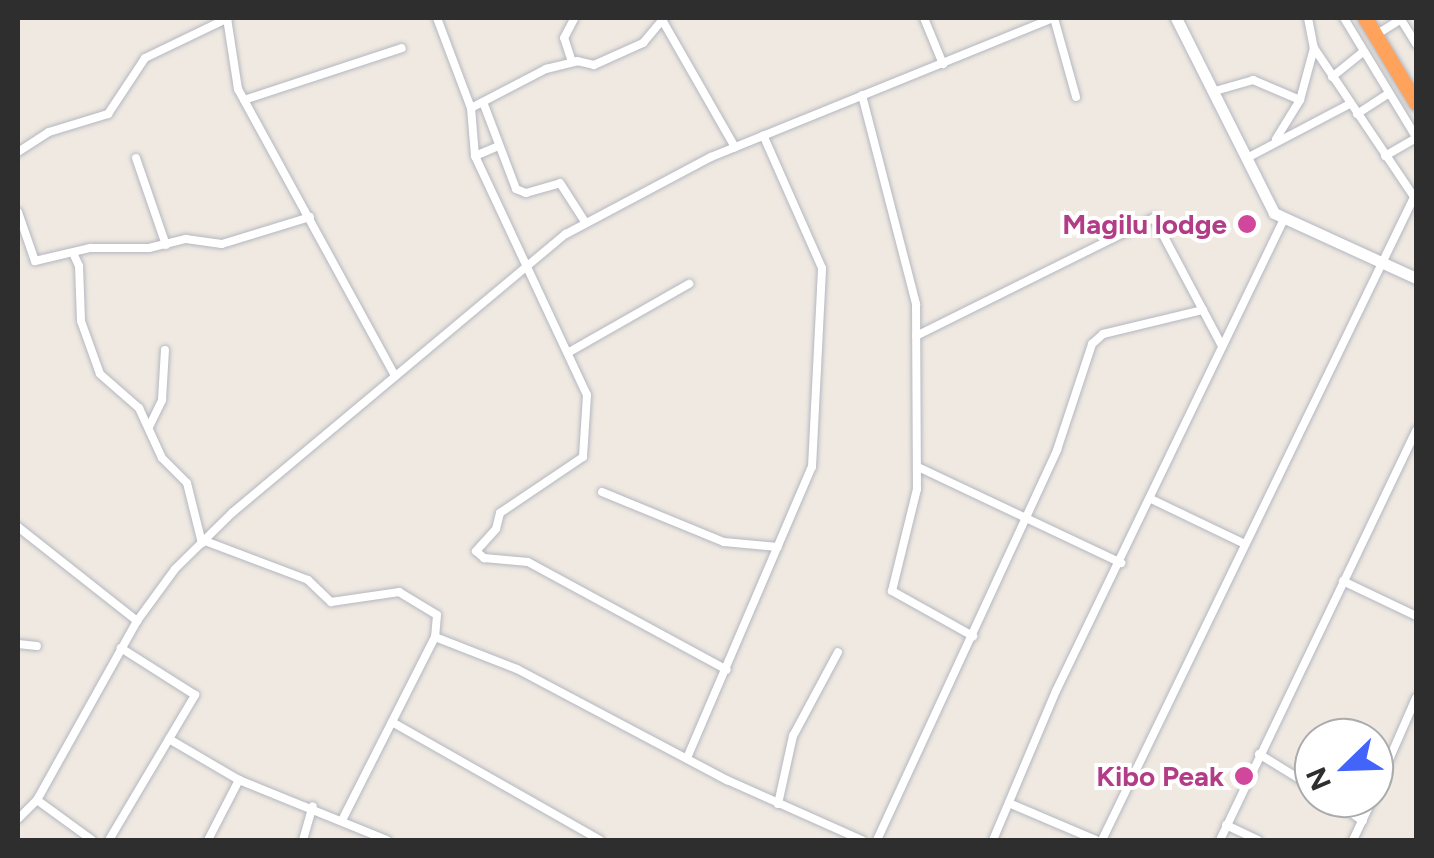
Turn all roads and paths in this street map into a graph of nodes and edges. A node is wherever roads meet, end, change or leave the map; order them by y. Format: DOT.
graph roads {
  1 [pos="227,18"];
  2 [pos="437,18"];
  3 [pos="662,18"];
  4 [pos="924,18"];
  5 [pos="1054,18"];
  6 [pos="1176,18"];
  7 [pos="1308,18"];
  8 [pos="1344,18"];
  9 [pos="1364,18"];
  10 [pos="1400,18"];
  11 [pos="574,19"];
  12 [pos="1374,36"];
  13 [pos="1416,44"];
  14 [pos="402,48"];
  15 [pos="1314,48"];
  16 [pos="1362,54"];
  17 [pos="572,62"];
  18 [pos="943,64"];
  19 [pos="1332,77"];
  20 [pos="1215,91"];
  21 [pos="1388,94"];
  22 [pos="862,95"];
  23 [pos="1076,97"];
  24 [pos="244,100"];
  25 [pos="1300,100"];
  26 [pos="483,102"];
  27 [pos="1416,103"];
  28 [pos="1350,104"];
  29 [pos="471,108"];
  30 [pos="1356,114"];
  31 [pos="762,135"];
  32 [pos="1416,138"];
  33 [pos="1276,140"];
  34 [pos="499,146"];
  35 [pos="735,147"];
  36 [pos="18,152"];
  37 [pos="475,156"];
  38 [pos="1385,156"];
  39 [pos="136,158"];
  40 [pos="1247,158"];
  41 [pos="1415,196"];
  42 [pos="18,212"];
  43 [pos="310,217"];
  44 [pos="1284,218"];
  45 [pos="585,222"];
  46 [pos="166,244"];
  47 [pos="72,253"];
  48 [pos="1380,259"];
  49 [pos="526,266"];
  50 [pos="1416,278"];
  51 [pos="689,284"];
  52 [pos="1204,310"];
  53 [pos="916,336"];
  54 [pos="1222,346"];
  55 [pos="165,350"];
  56 [pos="571,352"];
  57 [pos="395,376"];
  58 [pos="149,427"];
  59 [pos="1416,430"];
  60 [pos="918,467"];
  61 [pos="602,492"];
  62 [pos="1151,499"];
  63 [pos="1027,519"];
  64 [pos="18,527"];
  65 [pos="204,542"];
  66 [pos="1243,543"];
  67 [pos="778,547"];
  68 [pos="1121,562"];
  69 [pos="1343,581"];
  70 [pos="1416,616"];
  71 [pos="137,620"];
  72 [pos="973,636"];
  73 [pos="435,637"];
  74 [pos="18,644"];
  75 [pos="38,646"];
  76 [pos="121,648"];
  77 [pos="838,652"];
  78 [pos="727,670"];
  79 [pos="1416,698"];
  80 [pos="392,722"];
  81 [pos="169,739"];
  82 [pos="1394,748"];
  83 [pos="1259,754"];
  84 [pos="687,758"];
  85 [pos="1294,776"];
  86 [pos="239,780"];
  87 [pos="37,800"];
  88 [pos="778,804"];
  89 [pos="1012,804"];
  90 [pos="313,806"];
  91 [pos="1359,818"];
  92 [pos="1364,818"];
  93 [pos="18,819"];
  94 [pos="342,820"];
  95 [pos="1363,821"];
  96 [pos="1226,825"];
  97 [pos="92,840"];
  98 [pos="109,840"];
  99 [pos="208,840"];
  100 [pos="303,840"];
  101 [pos="387,840"];
  102 [pos="600,840"];
  103 [pos="862,840"];
  104 [pos="877,840"];
  105 [pos="993,840"];
  106 [pos="1099,840"];
  107 [pos="1220,840"];
  108 [pos="1258,840"];
  109 [pos="1353,840"];
  1 -- 24 [label="street"];
  1 -- 36 [label="street"];
  2 -- 29 [label="street"];
  3 -- 17 [label="street"];
  3 -- 35 [label="street"];
  4 -- 18 [label="street"];
  5 -- 18 [label="street"];
  5 -- 23 [label="street"];
  6 -- 20 [label="street"];
  7 -- 15 [label="street"];
  8 -- 16 [label="street"];
  9 -- 12 [label="highway"];
  10 -- 12 [label="street"];
  10 -- 13 [label="street"];
  11 -- 17 [label="street"];
  12 -- 27 [label="highway"];
  14 -- 24 [label="street"];
  15 -- 19 [label="street"];
  15 -- 25 [label="street"];
  16 -- 19 [label="street"];
  16 -- 21 [label="street"];
  17 -- 26 [label="street"];
  18 -- 22 [label="street"];
  19 -- 28 [label="street"];
  20 -- 25 [label="street"];
  20 -- 40 [label="street"];
  21 -- 30 [label="street"];
  21 -- 32 [label="street"];
  22 -- 31 [label="street"];
  22 -- 53 [label="street"];
  24 -- 43 [label="street"];
  25 -- 33 [label="street"];
  26 -- 29 [label="street"];
  26 -- 34 [label="street"];
  28 -- 30 [label="street"];
  28 -- 33 [label="street"];
  29 -- 37 [label="street"];
  30 -- 38 [label="street"];
  31 -- 35 [label="street"];
  31 -- 67 [label="street"];
  32 -- 38 [label="street"];
  33 -- 40 [label="street"];
  34 -- 37 [label="street"];
  34 -- 45 [label="street"];
  35 -- 45 [label="street"];
  37 -- 49 [label="street"];
  38 -- 41 [label="street"];
  39 -- 46 [label="street"];
  40 -- 44 [label="street"];
  41 -- 48 [label="street"];
  42 -- 47 [label="street"];
  43 -- 46 [label="street"];
  43 -- 57 [label="street"];
  44 -- 48 [label="street"];
  44 -- 54 [label="street"];
  45 -- 49 [label="street"];
  46 -- 47 [label="street"];
  47 -- 58 [label="street"];
  48 -- 50 [label="street"];
  48 -- 66 [label="street"];
  49 -- 56 [label="street"];
  49 -- 57 [label="street"];
  51 -- 56 [label="street"];
  52 -- 53 [label="street"];
  52 -- 54 [label="street"];
  52 -- 63 [label="street"];
  53 -- 60 [label="street"];
  54 -- 62 [label="street"];
  55 -- 58 [label="street"];
  56 -- 78 [label="street"];
  57 -- 65 [label="street"];
  58 -- 65 [label="street"];
  59 -- 69 [label="street"];
  60 -- 63 [label="street"];
  60 -- 72 [label="street"];
  61 -- 67 [label="street"];
  62 -- 66 [label="street"];
  62 -- 68 [label="street"];
  63 -- 68 [label="street"];
  63 -- 72 [label="street"];
  64 -- 71 [label="street"];
  65 -- 71 [label="street"];
  65 -- 73 [label="street"];
  66 -- 106 [label="street"];
  67 -- 78 [label="street"];
  68 -- 89 [label="street"];
  69 -- 70 [label="street"];
  69 -- 83 [label="street"];
  71 -- 76 [label="street"];
  72 -- 104 [label="street"];
  73 -- 80 [label="street"];
  73 -- 84 [label="street"];
  74 -- 75 [label="street"];
  76 -- 81 [label="street"];
  76 -- 87 [label="street"];
  77 -- 88 [label="street"];
  78 -- 84 [label="street"];
  79 -- 82 [label="street"];
  80 -- 94 [label="street"];
  80 -- 102 [label="street"];
  81 -- 86 [label="street"];
  81 -- 98 [label="street"];
  83 -- 85 [label="street"];
  83 -- 96 [label="street"];
  84 -- 88 [label="street"];
  86 -- 90 [label="street"];
  86 -- 99 [label="street"];
  87 -- 93 [label="street"];
  87 -- 97 [label="street"];
  88 -- 103 [label="street"];
  89 -- 105 [label="street"];
  89 -- 106 [label="street"];
  90 -- 94 [label="street"];
  90 -- 100 [label="street"];
  91 -- 95 [label="street"];
  92 -- 95 [label="street"];
  94 -- 101 [label="street"];
  95 -- 109 [label="street"];
  96 -- 107 [label="street"];
  96 -- 108 [label="street"];
}
